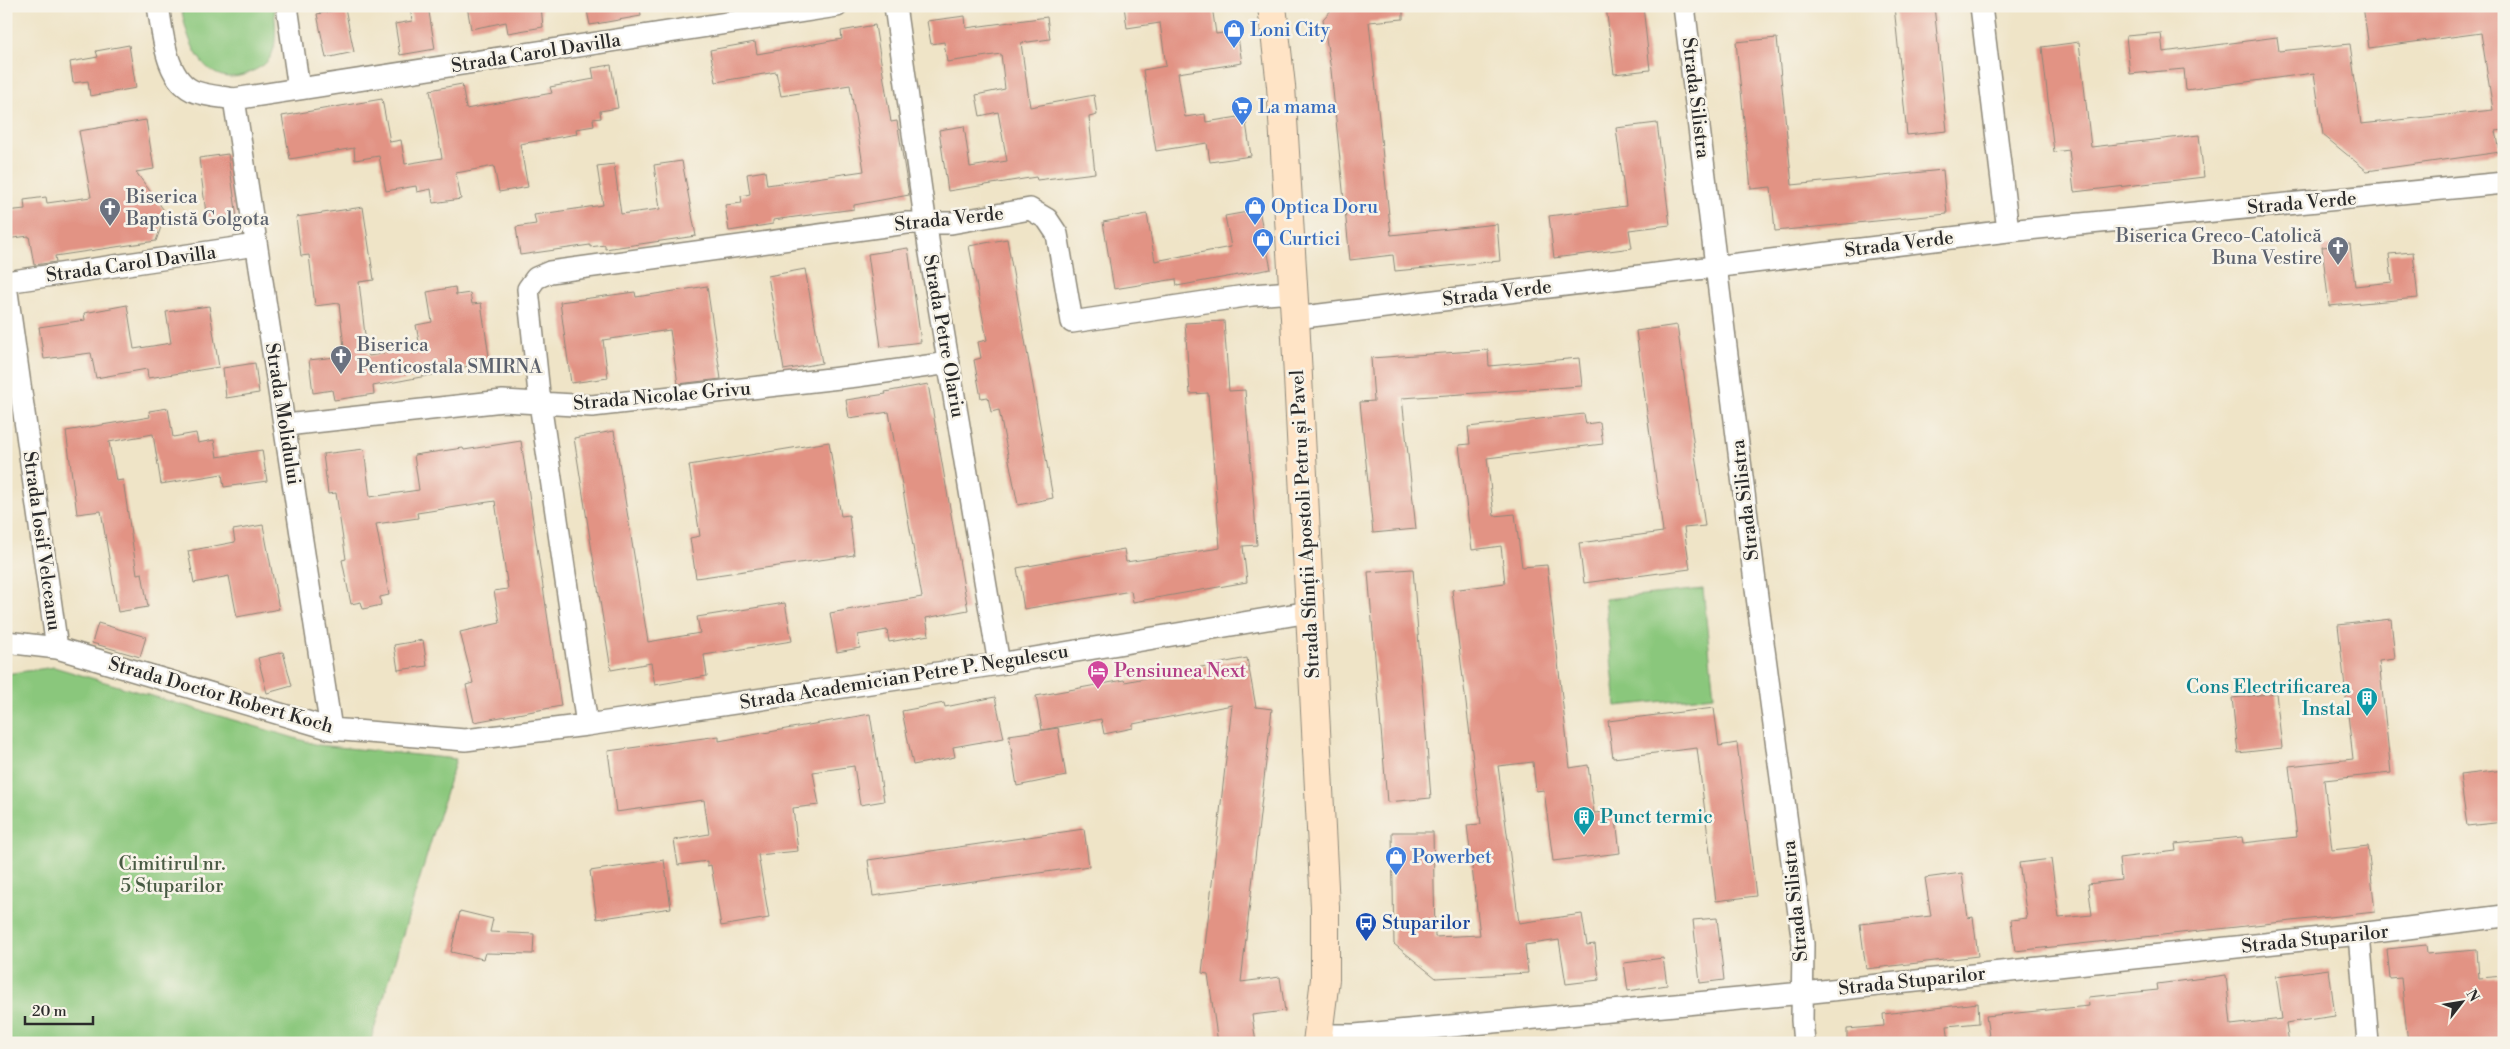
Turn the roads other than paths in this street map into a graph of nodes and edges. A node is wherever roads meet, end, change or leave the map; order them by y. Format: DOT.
graph roads {
  1 [pos="158,6"];
  2 [pos="287,6"];
  3 [pos="896,6"];
  4 [pos="1272,6"];
  5 [pos="1684,6"];
  6 [pos="1981,6"];
  7 [pos="828,7"];
  8 [pos="299,89"];
  9 [pos="234,99"];
  10 [pos="2504,183"];
  11 [pos="926,223"];
  12 [pos="2008,231"];
  13 [pos="256,245"];
  14 [pos="1716,266"];
  15 [pos="6,284"];
  16 [pos="1294,305"];
  17 [pos="949,363"];
  18 [pos="540,403"];
  19 [pos="286,426"];
  20 [pos="1309,612"];
  21 [pos="6,642"];
  22 [pos="57,648"];
  23 [pos="999,664"];
  24 [pos="587,724"];
  25 [pos="331,729"];
  26 [pos="2504,916"];
  27 [pos="2359,934"];
  28 [pos="1803,993"];
  29 [pos="1318,1039"];
  30 [pos="1804,1043"];
  31 [pos="2368,1043"];
  1 -- 9 [label="street, Strada Carol Davilla"];
  2 -- 8 [label="street"];
  3 -- 11 [label="street, Strada Petre Olariu"];
  4 -- 16 [label="main road, Strada Sfinții Apostoli Petru și Pavel"];
  5 -- 14 [label="street, Strada Silistra"];
  6 -- 12 [label="street"];
  7 -- 8 [label="street, Strada Carol Davilla"];
  8 -- 9 [label="street, Strada Carol Davilla"];
  9 -- 13 [label="street, Strada Molidului"];
  10 -- 12 [label="street, Strada Verde"];
  11 -- 16 [label="street, Strada Verde"];
  11 -- 17 [label="street, Strada Petre Olariu"];
  11 -- 18 [label="street, Strada Verde"];
  12 -- 14 [label="street, Strada Verde"];
  13 -- 15 [label="street, Strada Carol Davilla"];
  13 -- 19 [label="street, Strada Molidului"];
  14 -- 16 [label="street, Strada Verde"];
  14 -- 28 [label="street, Strada Silistra"];
  15 -- 22 [label="street, Strada Iosif Velceanu"];
  16 -- 20 [label="main road, Strada Sfinții Apostoli Petru și Pavel"];
  17 -- 18 [label="street, Strada Nicolae Grivu"];
  17 -- 23 [label="street, Strada Petre Olariu"];
  18 -- 19 [label="street, Strada Nicolae Grivu"];
  18 -- 24 [label="street"];
  19 -- 25 [label="street, Strada Molidului"];
  20 -- 23 [label="street, Strada Academician Petre P. Negulescu"];
  20 -- 29 [label="main road, Strada Sfinții Apostoli Petru și Pavel"];
  21 -- 22 [label="street, Strada Doctor Robert Koch"];
  22 -- 25 [label="street, Strada Doctor Robert Koch"];
  23 -- 24 [label="street, Strada Academician Petre P. Negulescu"];
  24 -- 25 [label="street, Strada Doctor Robert Koch"];
  26 -- 27 [label="street, Strada Stuparilor"];
  27 -- 28 [label="street, Strada Stuparilor"];
  27 -- 31 [label="street"];
  28 -- 29 [label="street, Strada Stuparilor"];
  28 -- 30 [label="street, Strada Silistra"];
}
